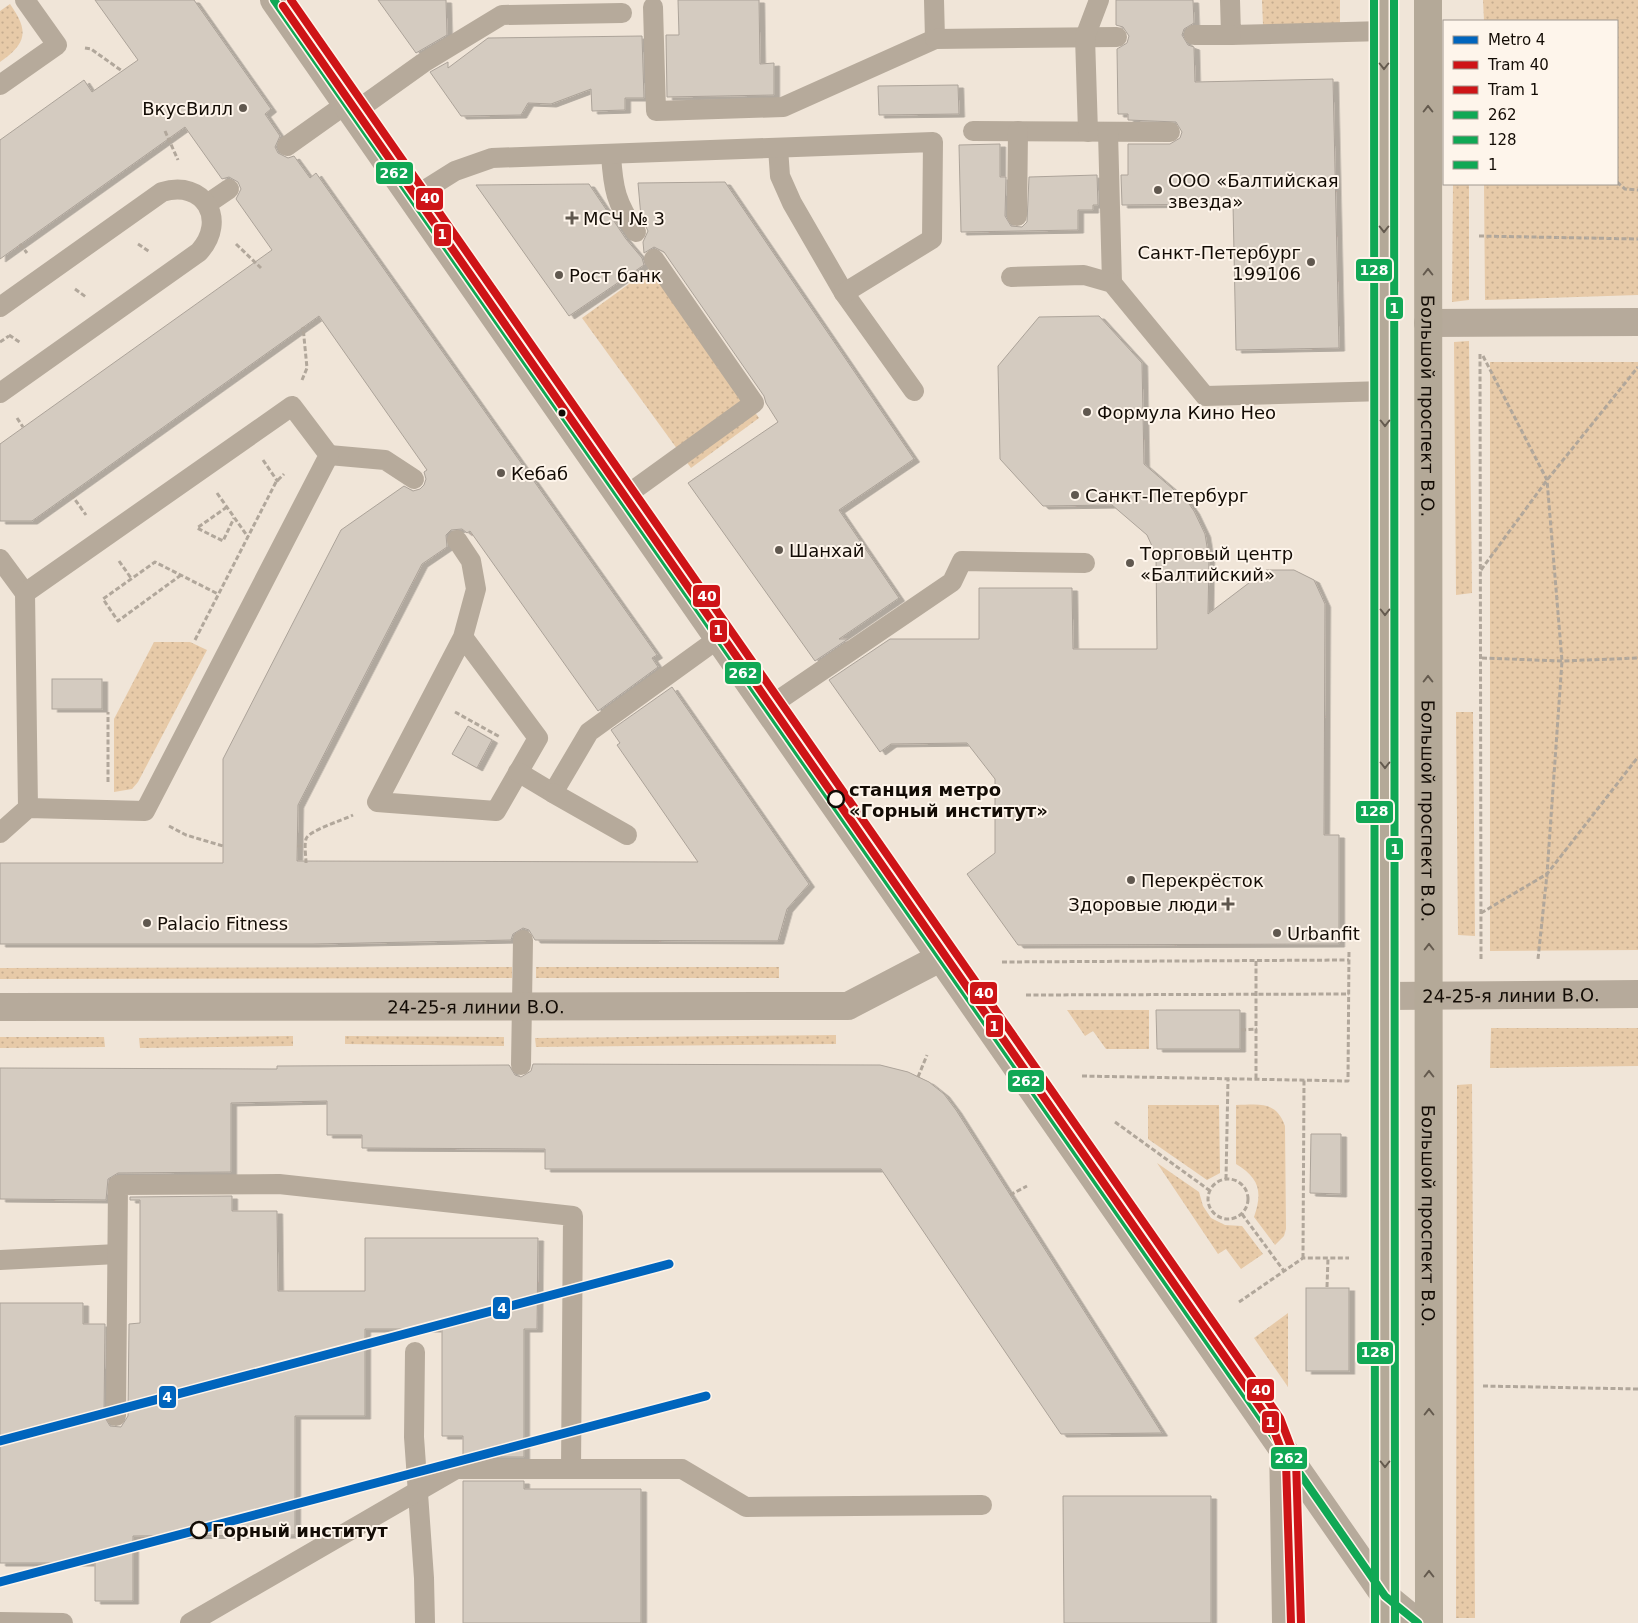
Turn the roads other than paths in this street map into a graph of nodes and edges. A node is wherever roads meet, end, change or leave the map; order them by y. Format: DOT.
graph roads {
  1 [pos="25,0"];
  2 [pos="274,0"];
  3 [pos="934,0"];
  4 [pos="1099,0"];
  5 [pos="1230,0"];
  6 [pos="1384,0"];
  7 [pos="1428,0"];
  8 [pos="653,7"];
  9 [pos="622,13"];
  10 [pos="1384,31"];
  11 [pos="1231,35"];
  12 [pos="1194,36"];
  13 [pos="1117,37"];
  14 [pos="1085,38"];
  15 [pos="935,39"];
  16 [pos="0,84"];
  17 [pos="349,108"];
  18 [pos="973,130"];
  19 [pos="1018,131"];
  20 [pos="1088,132"];
  21 [pos="1108,132"];
  22 [pos="1170,132"];
  23 [pos="287,146"];
  24 [pos="778,148"];
  25 [pos="611,154"];
  26 [pos="229,189"];
  27 [pos="412,198"];
  28 [pos="207,204"];
  29 [pos="1016,216"];
  30 [pos="636,232"];
  31 [pos="654,259"];
  32 [pos="1011,277"];
  33 [pos="1112,283"];
  34 [pos="844,293"];
  35 [pos="0,307"];
  36 [pos="1638,322"];
  37 [pos="1428,323"];
  38 [pos="914,391"];
  39 [pos="1385,391"];
  40 [pos="0,393"];
  41 [pos="328,455"];
  42 [pos="414,479"];
  43 [pos="621,499"];
  44 [pos="457,540"];
  45 [pos="0,559"];
  46 [pos="1085,563"];
  47 [pos="25,593"];
  48 [pos="463,637"];
  49 [pos="718,638"];
  50 [pos="767,708"];
  51 [pos="518,772"];
  52 [pos="553,793"];
  53 [pos="28,808"];
  54 [pos="0,833"];
  55 [pos="627,835"];
  56 [pos="523,940"];
  57 [pos="940,958"];
  58 [pos="1638,994"];
  59 [pos="1385,996"];
  60 [pos="1428,996"];
  61 [pos="522,1005"];
  62 [pos="0,1007"];
  63 [pos="521,1064"];
  64 [pos="117,1254"];
  65 [pos="0,1260"];
  66 [pos="415,1352"];
  67 [pos="116,1416"];
  68 [pos="1279,1442"];
  69 [pos="571,1469"];
  70 [pos="418,1491"];
  71 [pos="982,1505"];
  72 [pos="1385,1596"];
  73 [pos="0,1622"];
  74 [pos="63,1623"];
  75 [pos="190,1623"];
  76 [pos="425,1623"];
  77 [pos="1282,1623"];
  78 [pos="1385,1623"];
  79 [pos="1418,1623"];
  80 [pos="1429,1623"];
  1 -- 16 [label="lane"];
  2 -- 17 [label="street"];
  3 -- 15 [label="lane"];
  4 -- 14 [label="lane"];
  5 -- 11 [label="lane"];
  6 -- 10 [label="main road"];
  37 -- 7 [label="main road, Большой проспект В.О., one-way"];
  8 -- 15 [label="lane"];
  9 -- 17 [label="lane"];
  10 -- 11 [label="lane"];
  10 -- 39 [label="main road, one-way"];
  11 -- 12 [label="lane"];
  13 -- 14 [label="lane"];
  14 -- 15 [label="lane"];
  14 -- 20 [label="lane"];
  17 -- 23 [label="lane"];
  17 -- 27 [label="street"];
  18 -- 19 [label="lane"];
  19 -- 20 [label="lane"];
  19 -- 29 [label="lane"];
  20 -- 21 [label="lane"];
  21 -- 22 [label="lane"];
  21 -- 33 [label="lane"];
  24 -- 25 [label="lane"];
  24 -- 34 [label="lane"];
  24 -- 34 [label="lane"];
  25 -- 27 [label="lane"];
  25 -- 30 [label="lane"];
  26 -- 28 [label="lane"];
  27 -- 43 [label="street"];
  28 -- 35 [label="lane"];
  28 -- 40 [label="lane"];
  31 -- 43 [label="lane"];
  32 -- 33 [label="lane"];
  33 -- 39 [label="lane"];
  34 -- 38 [label="lane"];
  36 -- 37 [label="street"];
  60 -- 37 [label="main road, Большой проспект В.О., one-way"];
  39 -- 59 [label="main road, one-way"];
  41 -- 42 [label="lane"];
  41 -- 47 [label="lane"];
  41 -- 53 [label="lane"];
  43 -- 49 [label="street"];
  44 -- 48 [label="lane"];
  45 -- 47 [label="lane"];
  46 -- 50 [label="lane"];
  47 -- 53 [label="lane"];
  48 -- 51 [label="lane"];
  48 -- 51 [label="lane"];
  49 -- 50 [label="street"];
  49 -- 52 [label="lane"];
  50 -- 57 [label="street"];
  51 -- 52 [label="lane"];
  52 -- 55 [label="lane"];
  53 -- 54 [label="lane"];
  56 -- 61 [label="lane"];
  57 -- 61 [label="street, 24-25-я линии В.О."];
  57 -- 68 [label="street"];
  58 -- 60 [label="street, 24-25-я линии В.О."];
  59 -- 60 [label="street, 24-25-я линии В.О."];
  59 -- 72 [label="main road, one-way"];
  80 -- 60 [label="main road, Большой проспект В.О., one-way"];
  61 -- 62 [label="street, 24-25-я линии В.О."];
  61 -- 63 [label="lane"];
  64 -- 65 [label="lane"];
  64 -- 67 [label="lane"];
  64 -- 69 [label="lane"];
  66 -- 70 [label="lane"];
  68 -- 72 [label="street"];
  68 -- 77 [label="lane"];
  69 -- 70 [label="lane"];
  69 -- 71 [label="lane"];
  70 -- 75 [label="lane"];
  70 -- 76 [label="lane"];
  72 -- 78 [label="main road"];
  72 -- 79 [label="street"];
  73 -- 74 [label="lane"];
}
